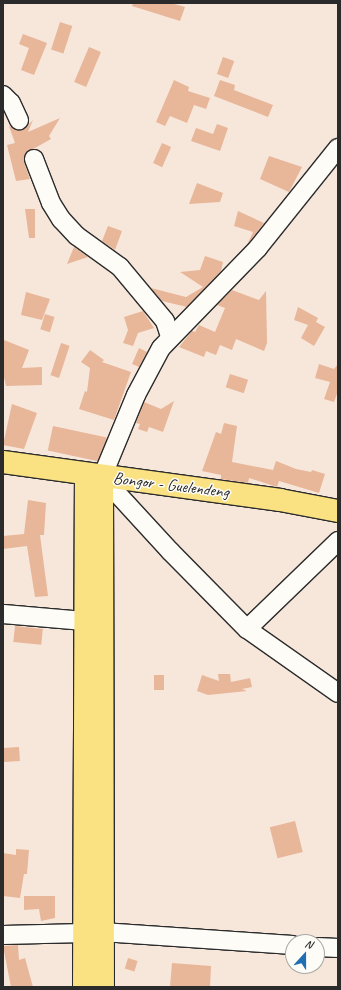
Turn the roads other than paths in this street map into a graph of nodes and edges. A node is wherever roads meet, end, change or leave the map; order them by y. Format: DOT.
graph roads {
  1 [pos="3,96"];
  2 [pos="19,120"];
  3 [pos="338,148"];
  4 [pos="34,159"];
  5 [pos="170,336"];
  6 [pos="3,462"];
  7 [pos="94,475"];
  8 [pos="338,511"];
  9 [pos="338,542"];
  10 [pos="3,614"];
  11 [pos="84,621"];
  12 [pos="247,629"];
  13 [pos="338,693"];
  14 [pos="93,932"];
  15 [pos="3,935"];
  16 [pos="285,944"];
  17 [pos="325,947"];
  18 [pos="338,948"];
  19 [pos="84,987"];
  20 [pos="103,987"];
  1 -- 2 [label="street"];
  3 -- 5 [label="street"];
  4 -- 5 [label="street"];
  5 -- 7 [label="street"];
  6 -- 7 [label="main road, Bongor - Guelendeng"];
  7 -- 8 [label="main road, Bongor - Guelendeng"];
  7 -- 11 [label="main road"];
  7 -- 12 [label="street"];
  7 -- 14 [label="main road"];
  9 -- 12 [label="street"];
  10 -- 11 [label="street"];
  11 -- 14 [label="main road"];
  12 -- 13 [label="street"];
  14 -- 15 [label="street"];
  14 -- 16 [label="street"];
  14 -- 19 [label="main road"];
  14 -- 20 [label="main road"];
  17 -- 18 [label="street"];
}
